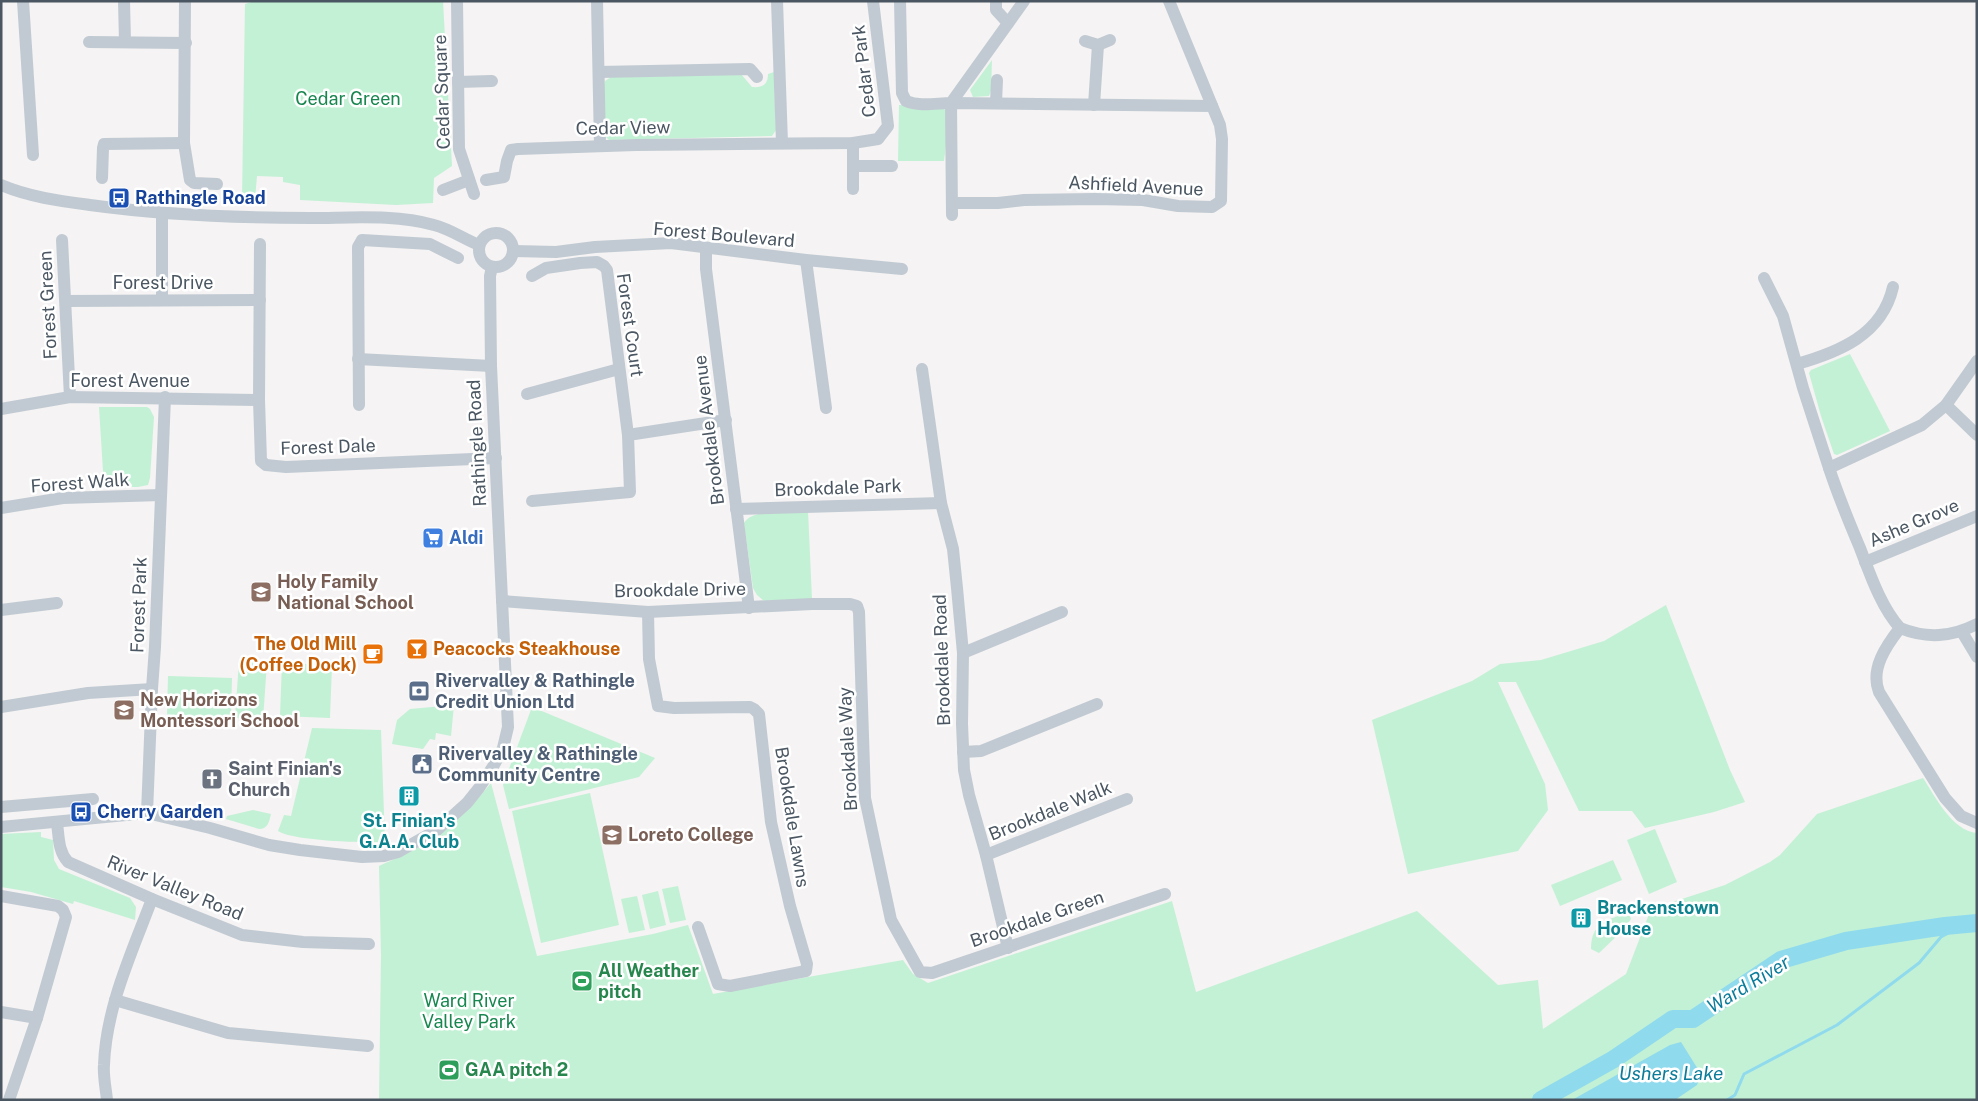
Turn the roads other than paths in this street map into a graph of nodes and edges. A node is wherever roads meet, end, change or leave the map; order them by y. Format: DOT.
graph roads {
  1 [pos="23,1"];
  2 [pos="124,1"];
  3 [pos="185,1"];
  4 [pos="457,1"];
  5 [pos="597,1"];
  6 [pos="777,1"];
  7 [pos="873,1"];
  8 [pos="900,1"];
  9 [pos="996,1"];
  10 [pos="1024,1"];
  11 [pos="1170,1"];
  12 [pos="1008,23"];
  13 [pos="1085,41"];
  14 [pos="89,42"];
  15 [pos="125,42"];
  16 [pos="186,43"];
  17 [pos="599,72"];
  18 [pos="757,77"];
  19 [pos="997,80"];
  20 [pos="492,81"];
  21 [pos="458,82"];
  22 [pos="951,103"];
  23 [pos="996,103"];
  24 [pos="1094,104"];
  25 [pos="1212,106"];
  26 [pos="853,142"];
  27 [pos="184,143"];
  28 [pos="782,143"];
  29 [pos="600,145"];
  30 [pos="33,155"];
  31 [pos="853,166"];
  32 [pos="892,166"];
  33 [pos="102,178"];
  34 [pos="469,180"];
  35 [pos="486,180"];
  36 [pos="217,184"];
  37 [pos="1,185"];
  38 [pos="854,188"];
  39 [pos="443,190"];
  40 [pos="474,194"];
  41 [pos="162,213"];
  42 [pos="62,240"];
  43 [pos="260,244"];
  44 [pos="479,246"];
  45 [pos="706,249"];
  46 [pos="514,251"];
  47 [pos="458,258"];
  48 [pos="806,260"];
  49 [pos="492,267"];
  50 [pos="902,269"];
  51 [pos="532,276"];
  52 [pos="1764,278"];
  53 [pos="1894,287"];
  54 [pos="162,300"];
  55 [pos="260,300"];
  56 [pos="66,301"];
  57 [pos="358,359"];
  58 [pos="1977,361"];
  59 [pos="1797,364"];
  60 [pos="491,366"];
  61 [pos="618,369"];
  62 [pos="922,369"];
  63 [pos="527,394"];
  64 [pos="70,397"];
  65 [pos="165,397"];
  66 [pos="259,400"];
  67 [pos="359,405"];
  68 [pos="1946,405"];
  69 [pos="826,408"];
  70 [pos="1,409"];
  71 [pos="726,420"];
  72 [pos="628,435"];
  73 [pos="1977,435"];
  74 [pos="496,458"];
  75 [pos="1830,468"];
  76 [pos="161,496"];
  77 [pos="532,501"];
  78 [pos="941,503"];
  79 [pos="1,508"];
  80 [pos="736,509"];
  81 [pos="1977,516"];
  82 [pos="1865,562"];
  83 [pos="502,601"];
  84 [pos="57,603"];
  85 [pos="857,606"];
  86 [pos="749,608"];
  87 [pos="1,610"];
  88 [pos="648,612"];
  89 [pos="1062,612"];
  90 [pos="1977,624"];
  91 [pos="1900,628"];
  92 [pos="1962,632"];
  93 [pos="962,653"];
  94 [pos="1977,658"];
  95 [pos="152,689"];
  96 [pos="1097,704"];
  97 [pos="1,706"];
  98 [pos="963,752"];
  99 [pos="93,799"];
  100 [pos="1127,799"];
  101 [pos="1,807"];
  102 [pos="146,813"];
  103 [pos="57,823"];
  104 [pos="1977,823"];
  105 [pos="1,828"];
  106 [pos="986,855"];
  107 [pos="1165,894"];
  108 [pos="1,896"];
  109 [pos="152,899"];
  110 [pos="698,927"];
  111 [pos="369,944"];
  112 [pos="1008,948"];
  113 [pos="920,972"];
  114 [pos="115,1000"];
  115 [pos="1,1012"];
  116 [pos="36,1018"];
  117 [pos="368,1046"];
  118 [pos="9,1100"];
  119 [pos="107,1100"];
  1 -- 30 [label="street"];
  2 -- 15 [label="street"];
  3 -- 16 [label="street"];
  4 -- 21 [label="street, Cedar Square"];
  5 -- 17 [label="street"];
  6 -- 28 [label="street"];
  7 -- 26 [label="street, Cedar Park"];
  8 -- 22 [label="street"];
  9 -- 12 [label="street"];
  10 -- 12 [label="street"];
  11 -- 25 [label="street, Ashfield Avenue"];
  12 -- 22 [label="street"];
  13 -- 24 [label="street"];
  14 -- 15 [label="street"];
  15 -- 16 [label="street"];
  16 -- 27 [label="street"];
  17 -- 18 [label="street"];
  17 -- 29 [label="street"];
  19 -- 23 [label="street"];
  20 -- 21 [label="street"];
  21 -- 34 [label="street, Cedar Square"];
  22 -- 23 [label="street"];
  22 -- 25 [label="street, Ashfield Avenue"];
  23 -- 24 [label="street"];
  24 -- 25 [label="street"];
  26 -- 28 [label="street, Cedar View"];
  26 -- 31 [label="street"];
  27 -- 33 [label="street"];
  27 -- 36 [label="street"];
  28 -- 29 [label="street, Cedar View"];
  29 -- 35 [label="street, Cedar View"];
  31 -- 32 [label="street"];
  31 -- 38 [label="street"];
  34 -- 39 [label="street"];
  34 -- 40 [label="street, Cedar Square"];
  37 -- 41 [label="street"];
  41 -- 44 [label="street"];
  41 -- 54 [label="street"];
  42 -- 56 [label="street, Forest Green"];
  43 -- 55 [label="street, Forest Dale"];
  44 -- 46 [label="street"];
  44 -- 49 [label="street"];
  45 -- 46 [label="street, Forest Boulevard"];
  45 -- 48 [label="street, Forest Boulevard"];
  45 -- 71 [label="street, Brookdale Avenue"];
  46 -- 49 [label="street"];
  47 -- 57 [label="street"];
  48 -- 50 [label="street, Forest Boulevard"];
  48 -- 69 [label="street"];
  49 -- 60 [label="street, Rathingle Road"];
  51 -- 61 [label="street, Forest Court"];
  52 -- 59 [label="street"];
  53 -- 59 [label="street"];
  54 -- 55 [label="street, Forest Drive"];
  54 -- 56 [label="street, Forest Drive"];
  55 -- 66 [label="street, Forest Dale"];
  56 -- 64 [label="street, Forest Green"];
  57 -- 60 [label="street"];
  57 -- 67 [label="street"];
  58 -- 68 [label="street"];
  59 -- 75 [label="street"];
  60 -- 74 [label="street, Rathingle Road"];
  61 -- 63 [label="street"];
  61 -- 72 [label="street, Forest Court"];
  62 -- 78 [label="street, Brookdale Road"];
  64 -- 65 [label="street, Forest Avenue"];
  64 -- 70 [label="street, Forest Avenue"];
  65 -- 66 [label="street, Forest Avenue"];
  65 -- 76 [label="street, Forest Park"];
  66 -- 74 [label="street, Forest Dale"];
  68 -- 73 [label="street"];
  68 -- 75 [label="street"];
  71 -- 72 [label="street"];
  71 -- 80 [label="street, Brookdale Avenue"];
  72 -- 77 [label="street, Forest Court"];
  74 -- 83 [label="street, Rathingle Road"];
  75 -- 82 [label="street"];
  76 -- 79 [label="street, Forest Walk"];
  76 -- 95 [label="street, Forest Park"];
  78 -- 80 [label="street, Brookdale Park"];
  78 -- 93 [label="street, Brookdale Road"];
  80 -- 86 [label="street, Brookdale Avenue"];
  81 -- 82 [label="street, Ashe Grove"];
  82 -- 91 [label="street"];
  83 -- 88 [label="street, Brookdale Drive"];
  83 -- 102 [label="street, Rathingle Road"];
  84 -- 87 [label="street"];
  85 -- 86 [label="street, Brookdale Drive"];
  85 -- 113 [label="street, Brookdale Way"];
  86 -- 88 [label="street, Brookdale Drive"];
  88 -- 110 [label="street, Brookdale Lawns"];
  89 -- 93 [label="street"];
  90 -- 92 [label="street"];
  91 -- 92 [label="street"];
  91 -- 104 [label="street"];
  92 -- 94 [label="street"];
  93 -- 98 [label="street, Brookdale Road"];
  95 -- 97 [label="street"];
  95 -- 102 [label="street, Forest Park"];
  96 -- 98 [label="street"];
  98 -- 106 [label="street, Brookdale Road"];
  99 -- 101 [label="street"];
  100 -- 106 [label="street, Brookdale Walk"];
  102 -- 103 [label="street, Rathingle Road"];
  103 -- 105 [label="street"];
  103 -- 109 [label="street, River Valley Road"];
  106 -- 112 [label="street, Brookdale Road"];
  107 -- 112 [label="street, Brookdale Green"];
  108 -- 116 [label="street"];
  109 -- 111 [label="street, River Valley Road"];
  109 -- 114 [label="street"];
  112 -- 113 [label="street, Brookdale Green"];
  114 -- 117 [label="street"];
  114 -- 119 [label="street"];
  115 -- 116 [label="street"];
  116 -- 118 [label="street"];
}
